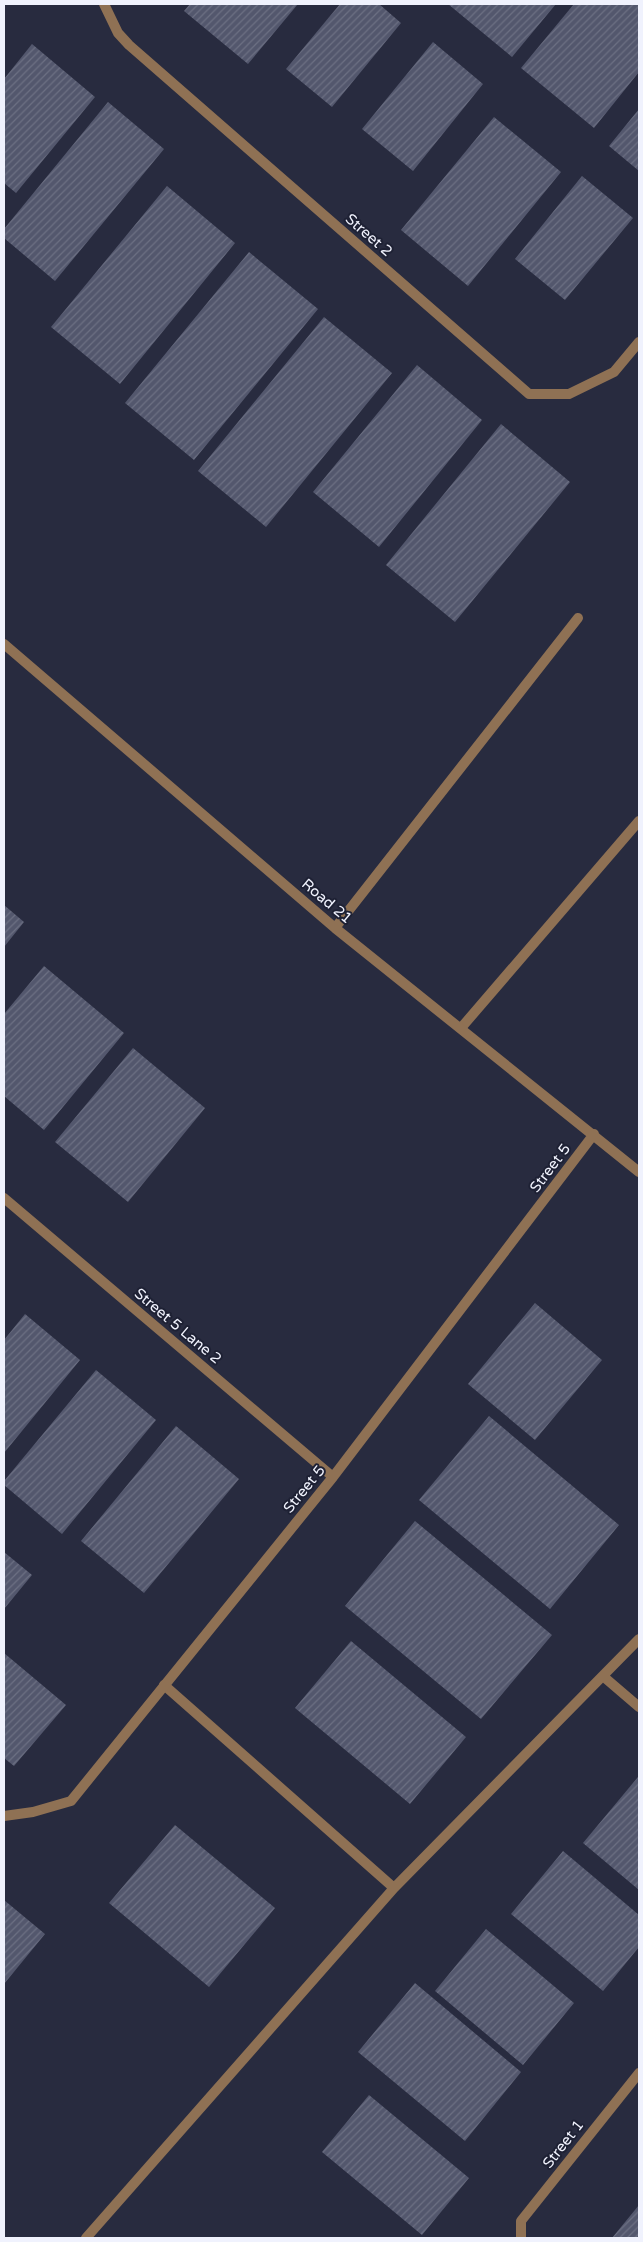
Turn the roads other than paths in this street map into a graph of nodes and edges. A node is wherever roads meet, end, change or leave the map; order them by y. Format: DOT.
graph roads {
  1 [pos="104,4"];
  2 [pos="639,342"];
  3 [pos="578,618"];
  4 [pos="4,644"];
  5 [pos="639,821"];
  6 [pos="335,928"];
  7 [pos="461,1028"];
  8 [pos="594,1134"];
  9 [pos="639,1172"];
  10 [pos="4,1198"];
  11 [pos="333,1477"];
  12 [pos="639,1639"];
  13 [pos="604,1677"];
  14 [pos="164,1685"];
  15 [pos="639,1707"];
  16 [pos="4,1816"];
  17 [pos="394,1888"];
  18 [pos="639,2073"];
  19 [pos="86,2238"];
  20 [pos="521,2238"];
  1 -- 2 [label="street, Street 2"];
  3 -- 6 [label="street"];
  4 -- 6 [label="street, Road 21"];
  5 -- 7 [label="street"];
  6 -- 7 [label="street, Road 21"];
  7 -- 8 [label="street, Road 21"];
  8 -- 9 [label="street, Road 21"];
  8 -- 11 [label="street, Street 5"];
  10 -- 11 [label="street, Street 5 Lane 2"];
  11 -- 14 [label="street, Street 5"];
  12 -- 13 [label="street"];
  13 -- 15 [label="street"];
  13 -- 17 [label="street"];
  14 -- 16 [label="street, Street 5"];
  14 -- 17 [label="street"];
  17 -- 19 [label="street"];
  18 -- 20 [label="street, Street 1"];
}
